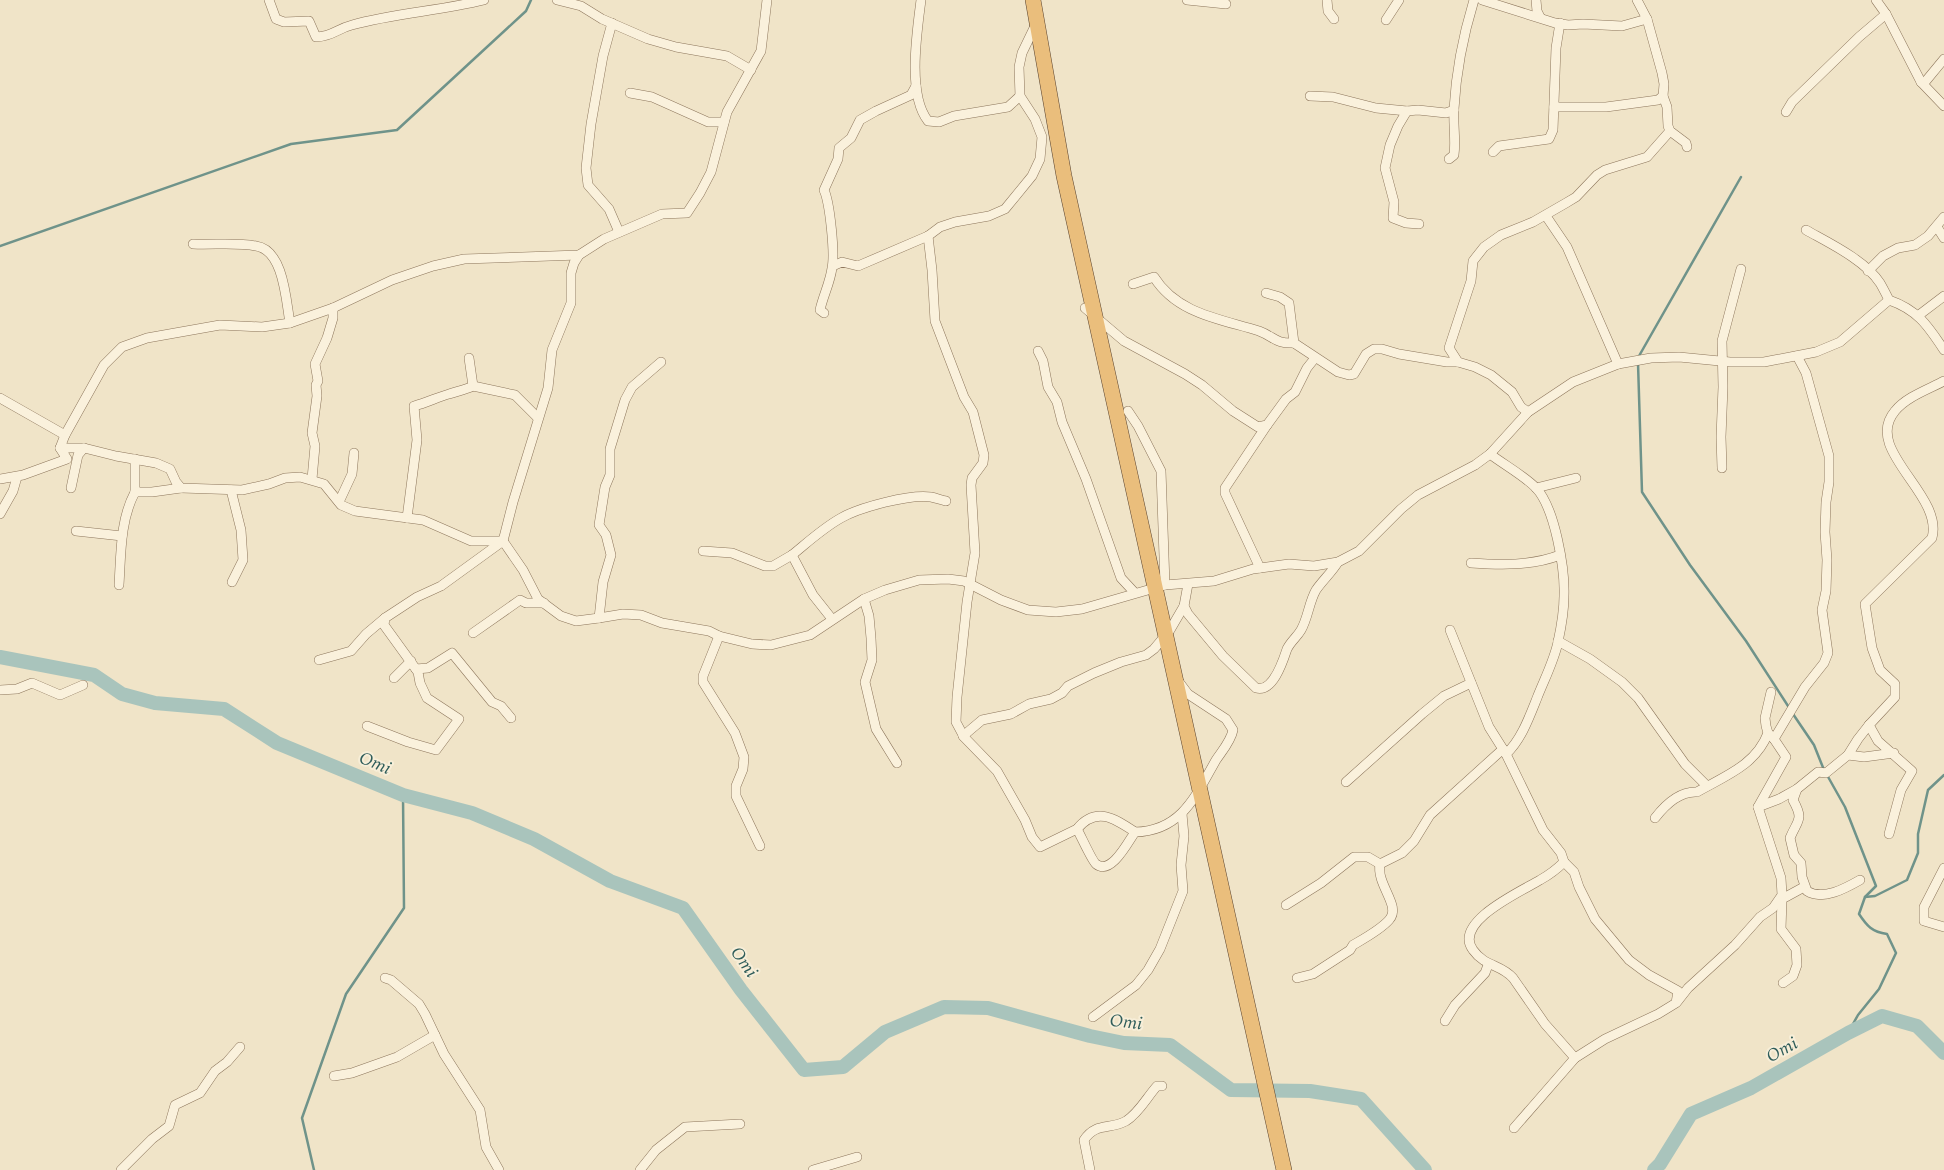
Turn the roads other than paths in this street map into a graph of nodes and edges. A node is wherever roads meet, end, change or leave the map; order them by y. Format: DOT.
graph roads {
  1 [pos="269,0"];
  2 [pos="484,0"];
  3 [pos="557,0"];
  4 [pos="767,0"];
  5 [pos="921,0"];
  6 [pos="1032,0"];
  7 [pos="1187,0"];
  8 [pos="1327,0"];
  9 [pos="1399,0"];
  10 [pos="1474,0"];
  11 [pos="1482,0"];
  12 [pos="1536,0"];
  13 [pos="1637,0"];
  14 [pos="1876,0"];
  15 [pos="1226,4"];
  16 [pos="1886,14"];
  17 [pos="1540,17"];
  18 [pos="1334,19"];
  19 [pos="1647,19"];
  20 [pos="1386,20"];
  21 [pos="612,23"];
  22 [pos="1560,23"];
  23 [pos="1944,59"];
  24 [pos="751,70"];
  25 [pos="1921,82"];
  26 [pos="916,86"];
  27 [pos="630,93"];
  28 [pos="1020,96"];
  29 [pos="1310,96"];
  30 [pos="1663,96"];
  31 [pos="1944,106"];
  32 [pos="1554,107"];
  33 [pos="1454,110"];
  34 [pos="1407,111"];
  35 [pos="1786,112"];
  36 [pos="724,122"];
  37 [pos="1670,131"];
  38 [pos="1687,147"];
  39 [pos="1492,152"];
  40 [pos="1449,159"];
  41 [pos="1546,216"];
  42 [pos="1944,217"];
  43 [pos="1419,224"];
  44 [pos="1937,227"];
  45 [pos="1806,230"];
  46 [pos="619,232"];
  47 [pos="928,236"];
  48 [pos="1944,238"];
  49 [pos="193,244"];
  50 [pos="579,255"];
  51 [pos="833,266"];
  52 [pos="1741,269"];
  53 [pos="1868,271"];
  54 [pos="1133,284"];
  55 [pos="1266,292"];
  56 [pos="1944,296"];
  57 [pos="1889,300"];
  58 [pos="333,308"];
  59 [pos="1085,308"];
  60 [pos="824,312"];
  61 [pos="1919,316"];
  62 [pos="290,323"];
  63 [pos="1294,343"];
  64 [pos="1944,350"];
  65 [pos="1038,351"];
  66 [pos="1797,356"];
  67 [pos="469,358"];
  68 [pos="1315,358"];
  69 [pos="1722,361"];
  70 [pos="661,362"];
  71 [pos="1458,362"];
  72 [pos="1618,364"];
  73 [pos="1944,381"];
  74 [pos="473,386"];
  75 [pos="0,398"];
  76 [pos="1128,411"];
  77 [pos="1528,412"];
  78 [pos="538,418"];
  79 [pos="1267,425"];
  80 [pos="65,436"];
  81 [pos="60,448"];
  82 [pos="84,448"];
  83 [pos="354,452"];
  84 [pos="1490,454"];
  85 [pos="135,459"];
  86 [pos="1722,468"];
  87 [pos="18,476"];
  88 [pos="1576,478"];
  89 [pos="0,479"];
  90 [pos="312,479"];
  91 [pos="71,488"];
  92 [pos="181,488"];
  93 [pos="1536,488"];
  94 [pos="231,490"];
  95 [pos="135,492"];
  96 [pos="946,501"];
  97 [pos="338,502"];
  98 [pos="0,514"];
  99 [pos="406,518"];
  100 [pos="76,531"];
  101 [pos="122,536"];
  102 [pos="503,541"];
  103 [pos="703,551"];
  104 [pos="792,555"];
  105 [pos="1560,556"];
  106 [pos="1338,562"];
  107 [pos="1471,563"];
  108 [pos="1260,568"];
  109 [pos="232,582"];
  110 [pos="1188,584"];
  111 [pos="119,585"];
  112 [pos="971,585"];
  113 [pos="1165,585"];
  114 [pos="1134,592"];
  115 [pos="864,599"];
  116 [pos="544,603"];
  117 [pos="1184,606"];
  118 [pos="385,618"];
  119 [pos="599,618"];
  120 [pos="832,619"];
  121 [pos="1170,630"];
  122 [pos="1450,630"];
  123 [pos="473,633"];
  124 [pos="719,636"];
  125 [pos="1558,641"];
  126 [pos="318,660"];
  127 [pos="414,665"];
  128 [pos="394,678"];
  129 [pos="1471,683"];
  130 [pos="83,685"];
  131 [pos="0,690"];
  132 [pos="1771,692"];
  133 [pos="512,718"];
  134 [pos="1869,725"];
  135 [pos="367,726"];
  136 [pos="963,736"];
  137 [pos="1771,736"];
  138 [pos="1504,752"];
  139 [pos="1894,754"];
  140 [pos="1848,755"];
  141 [pos="897,763"];
  142 [pos="1346,782"];
  143 [pos="1707,786"];
  144 [pos="1797,789"];
  145 [pos="1758,807"];
  146 [pos="1182,814"];
  147 [pos="1655,818"];
  148 [pos="1077,829"];
  149 [pos="1135,832"];
  150 [pos="1889,834"];
  151 [pos="760,846"];
  152 [pos="1564,862"];
  153 [pos="1380,864"];
  154 [pos="1944,868"];
  155 [pos="1860,880"];
  156 [pos="1804,887"];
  157 [pos="1782,897"];
  158 [pos="1286,905"];
  159 [pos="1944,927"];
  160 [pos="1488,965"];
  161 [pos="384,978"];
  162 [pos="1297,978"];
  163 [pos="1783,983"];
  164 [pos="1676,1003"];
  165 [pos="1093,1017"];
  166 [pos="1444,1021"];
  167 [pos="436,1035"];
  168 [pos="240,1047"];
  169 [pos="1575,1058"];
  170 [pos="334,1076"];
  171 [pos="1162,1086"];
  172 [pos="740,1124"];
  173 [pos="1514,1128"];
  174 [pos="857,1158"];
  175 [pos="121,1170"];
  176 [pos="499,1170"];
  177 [pos="640,1170"];
  178 [pos="813,1170"];
  179 [pos="1090,1170"];
  180 [pos="1284,1170"];
  1 -- 2 [label="street"];
  3 -- 21 [label="street"];
  4 -- 24 [label="street"];
  5 -- 26 [label="street"];
  6 -- 28 [label="street"];
  6 -- 180 [label="highway"];
  7 -- 15 [label="street"];
  8 -- 18 [label="street"];
  9 -- 20 [label="street"];
  10 -- 33 [label="street"];
  11 -- 17 [label="street"];
  12 -- 17 [label="street"];
  13 -- 19 [label="street"];
  14 -- 16 [label="street"];
  16 -- 25 [label="street"];
  16 -- 35 [label="street"];
  17 -- 22 [label="street"];
  19 -- 22 [label="street"];
  19 -- 30 [label="street"];
  21 -- 24 [label="street"];
  21 -- 46 [label="street"];
  22 -- 32 [label="street"];
  23 -- 25 [label="street"];
  24 -- 36 [label="street"];
  25 -- 31 [label="street"];
  26 -- 28 [label="street"];
  26 -- 51 [label="street"];
  27 -- 36 [label="street"];
  28 -- 47 [label="street"];
  29 -- 34 [label="street"];
  30 -- 32 [label="street"];
  30 -- 37 [label="street"];
  32 -- 39 [label="street"];
  33 -- 34 [label="street"];
  33 -- 40 [label="street"];
  34 -- 43 [label="street"];
  36 -- 46 [label="street"];
  37 -- 38 [label="street"];
  37 -- 41 [label="street"];
  41 -- 71 [label="street"];
  41 -- 72 [label="street"];
  42 -- 44 [label="street"];
  44 -- 48 [label="street"];
  44 -- 53 [label="street"];
  45 -- 53 [label="street"];
  46 -- 50 [label="street"];
  47 -- 51 [label="street"];
  47 -- 112 [label="street"];
  49 -- 62 [label="street"];
  50 -- 58 [label="street"];
  50 -- 78 [label="street"];
  51 -- 60 [label="street"];
  52 -- 69 [label="street"];
  53 -- 57 [label="street"];
  54 -- 63 [label="street"];
  55 -- 63 [label="street"];
  56 -- 61 [label="street"];
  57 -- 61 [label="street"];
  57 -- 66 [label="street"];
  58 -- 62 [label="street"];
  58 -- 90 [label="street"];
  59 -- 79 [label="street"];
  61 -- 64 [label="street"];
  62 -- 80 [label="street"];
  63 -- 68 [label="street"];
  65 -- 114 [label="street"];
  66 -- 69 [label="street"];
  66 -- 137 [label="street"];
  67 -- 74 [label="street"];
  68 -- 71 [label="street"];
  68 -- 79 [label="street"];
  69 -- 72 [label="street"];
  69 -- 86 [label="street"];
  70 -- 119 [label="street"];
  71 -- 77 [label="street"];
  72 -- 77 [label="street"];
  73 -- 134 [label="street"];
  74 -- 78 [label="street"];
  74 -- 99 [label="street"];
  75 -- 80 [label="street"];
  76 -- 113 [label="street"];
  77 -- 84 [label="street"];
  78 -- 102 [label="street"];
  79 -- 108 [label="street"];
  80 -- 81 [label="street"];
  81 -- 82 [label="street"];
  81 -- 87 [label="street"];
  82 -- 85 [label="street"];
  82 -- 91 [label="street"];
  83 -- 97 [label="street"];
  84 -- 93 [label="street"];
  84 -- 106 [label="street"];
  85 -- 92 [label="street"];
  85 -- 95 [label="street"];
  87 -- 89 [label="street"];
  87 -- 98 [label="street"];
  88 -- 93 [label="street"];
  90 -- 94 [label="street"];
  90 -- 97 [label="street"];
  92 -- 94 [label="street"];
  92 -- 95 [label="street"];
  93 -- 105 [label="street"];
  94 -- 109 [label="street"];
  95 -- 101 [label="street"];
  96 -- 104 [label="street"];
  97 -- 99 [label="street"];
  99 -- 102 [label="street"];
  100 -- 101 [label="street"];
  101 -- 111 [label="street"];
  102 -- 116 [label="street"];
  102 -- 118 [label="street"];
  103 -- 104 [label="street"];
  104 -- 120 [label="street"];
  105 -- 107 [label="street"];
  105 -- 125 [label="street"];
  106 -- 108 [label="street"];
  106 -- 117 [label="street"];
  108 -- 110 [label="street"];
  110 -- 113 [label="street"];
  110 -- 117 [label="street"];
  112 -- 114 [label="street"];
  112 -- 115 [label="street"];
  112 -- 136 [label="street"];
  113 -- 114 [label="street"];
  115 -- 120 [label="street"];
  115 -- 141 [label="street"];
  116 -- 119 [label="street"];
  116 -- 123 [label="street"];
  117 -- 121 [label="street"];
  118 -- 126 [label="street"];
  118 -- 127 [label="street"];
  119 -- 124 [label="street"];
  120 -- 124 [label="street"];
  121 -- 136 [label="street"];
  121 -- 146 [label="street"];
  122 -- 129 [label="street"];
  124 -- 151 [label="street"];
  125 -- 138 [label="street"];
  125 -- 143 [label="street"];
  127 -- 128 [label="street"];
  127 -- 133 [label="street"];
  127 -- 135 [label="street"];
  129 -- 138 [label="street"];
  129 -- 142 [label="street"];
  130 -- 131 [label="street"];
  132 -- 137 [label="street"];
  134 -- 139 [label="street"];
  134 -- 140 [label="street"];
  136 -- 148 [label="street"];
  137 -- 143 [label="street"];
  137 -- 145 [label="street"];
  138 -- 152 [label="street"];
  138 -- 153 [label="street"];
  139 -- 140 [label="street"];
  139 -- 150 [label="street"];
  140 -- 144 [label="street"];
  143 -- 147 [label="street"];
  144 -- 145 [label="street"];
  144 -- 156 [label="street"];
  145 -- 157 [label="street"];
  146 -- 149 [label="street"];
  146 -- 165 [label="street"];
  148 -- 149 [label="street"];
  148 -- 149 [label="street"];
  152 -- 160 [label="street"];
  152 -- 164 [label="street"];
  153 -- 158 [label="street"];
  153 -- 162 [label="street"];
  154 -- 159 [label="street"];
  155 -- 156 [label="street"];
  156 -- 157 [label="street"];
  157 -- 163 [label="street"];
  157 -- 164 [label="street"];
  160 -- 166 [label="street"];
  160 -- 169 [label="street"];
  161 -- 167 [label="street"];
  164 -- 169 [label="street"];
  167 -- 170 [label="street"];
  167 -- 176 [label="street"];
  168 -- 175 [label="street"];
  169 -- 173 [label="street"];
  171 -- 179 [label="street"];
  172 -- 177 [label="street"];
  174 -- 178 [label="street"];
}
